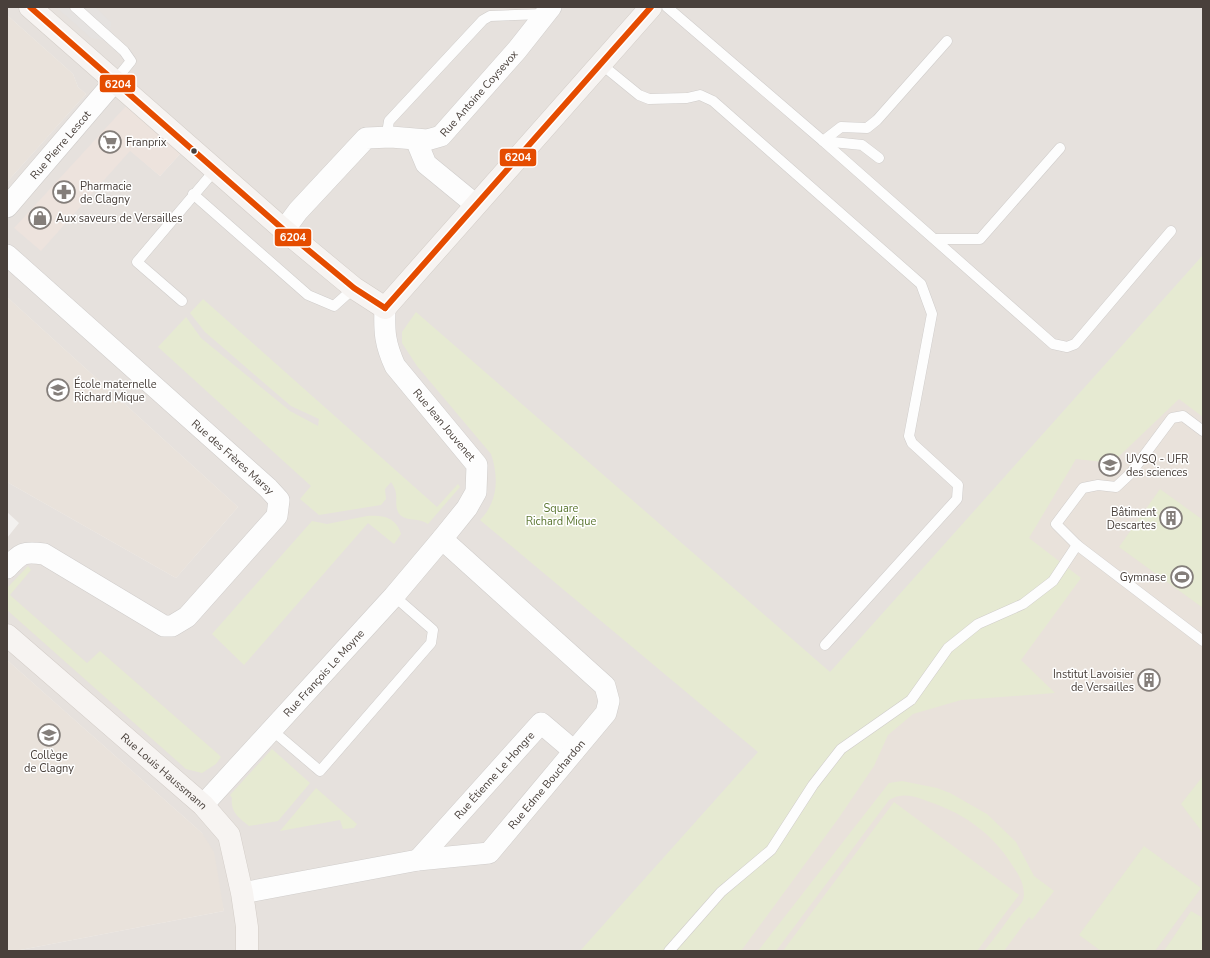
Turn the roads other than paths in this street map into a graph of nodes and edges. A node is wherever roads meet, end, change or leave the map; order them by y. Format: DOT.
graph roads {
  1 [pos="30,7"];
  2 [pos="75,7"];
  3 [pos="651,7"];
  4 [pos="667,7"];
  5 [pos="549,10"];
  6 [pos="947,41"];
  7 [pos="601,64"];
  8 [pos="114,82"];
  9 [pos="391,137"];
  10 [pos="416,140"];
  11 [pos="823,141"];
  12 [pos="1060,148"];
  13 [pos="879,158"];
  14 [pos="215,170"];
  15 [pos="194,194"];
  16 [pos="476,205"];
  17 [pos="7,207"];
  18 [pos="284,230"];
  19 [pos="1171,231"];
  20 [pos="935,239"];
  21 [pos="7,255"];
  22 [pos="354,288"];
  23 [pos="182,301"];
  24 [pos="385,308"];
  25 [pos="1203,431"];
  26 [pos="446,534"];
  27 [pos="1077,545"];
  28 [pos="7,568"];
  29 [pos="394,596"];
  30 [pos="7,635"];
  31 [pos="1203,640"];
  32 [pos="825,645"];
  33 [pos="273,731"];
  34 [pos="574,752"];
  35 [pos="204,805"];
  36 [pos="418,860"];
  37 [pos="242,893"];
  38 [pos="247,951"];
  39 [pos="669,951"];
  1 -- 8 [label="street"];
  2 -- 8 [label="lane"];
  3 -- 7 [label="street"];
  4 -- 11 [label="lane"];
  5 -- 9 [label="lane"];
  5 -- 10 [label="street, Rue Antoine Coysevox"];
  6 -- 11 [label="lane"];
  7 -- 16 [label="street"];
  7 -- 32 [label="lane"];
  8 -- 14 [label="street"];
  8 -- 17 [label="street, Rue Pierre Lescot"];
  9 -- 10 [label="street, Rue Antoine Coysevox"];
  9 -- 18 [label="street, Rue Antoine Coysevox"];
  10 -- 16 [label="street"];
  11 -- 13 [label="lane"];
  11 -- 20 [label="lane"];
  12 -- 20 [label="lane"];
  14 -- 15 [label="lane"];
  14 -- 18 [label="street"];
  15 -- 22 [label="lane"];
  15 -- 23 [label="lane"];
  16 -- 24 [label="street"];
  18 -- 22 [label="street"];
  19 -- 20 [label="lane"];
  21 -- 28 [label="street, Rue des Frères Marsy"];
  22 -- 24 [label="street"];
  24 -- 26 [label="street, Rue Jean Jouvenet"];
  25 -- 27 [label="lane"];
  26 -- 29 [label="street, Rue François Le Moyne"];
  26 -- 34 [label="street, Rue Edme Bouchardon"];
  27 -- 31 [label="lane"];
  27 -- 39 [label="lane"];
  29 -- 33 [label="street, Rue François Le Moyne"];
  29 -- 33 [label="lane"];
  30 -- 35 [label="street, Rue Louis Haussmann"];
  33 -- 35 [label="street, Rue François Le Moyne"];
  34 -- 36 [label="street, Rue Edme Bouchardon"];
  34 -- 36 [label="street, Rue Étienne Le Hongre"];
  35 -- 37 [label="street, Rue Louis Haussmann"];
  36 -- 37 [label="street, Rue Edme Bouchardon"];
  37 -- 38 [label="street, Rue Louis Haussmann"];
}
